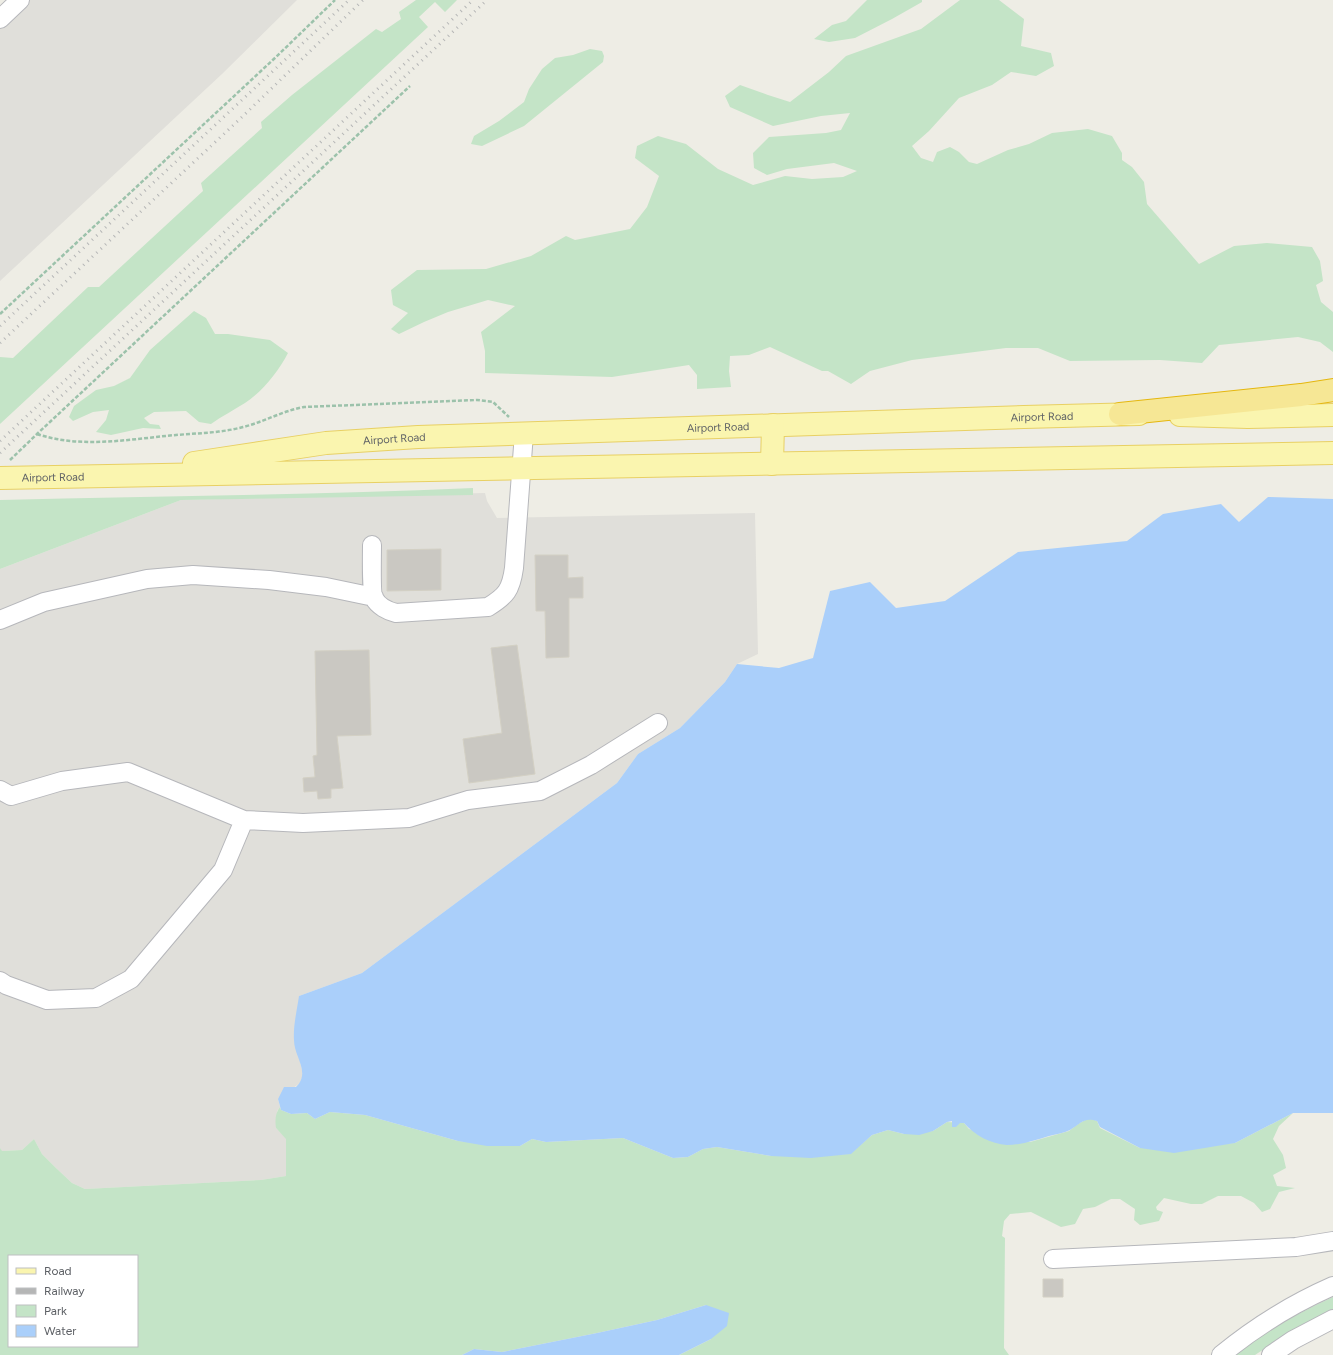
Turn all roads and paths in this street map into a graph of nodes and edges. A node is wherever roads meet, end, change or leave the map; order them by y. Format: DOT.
graph roads {
  1 [pos="20,0"];
  2 [pos="335,0"];
  3 [pos="0,19"];
  4 [pos="410,86"];
  5 [pos="0,314"];
  6 [pos="1333,390"];
  7 [pos="1120,414"];
  8 [pos="1333,415"];
  9 [pos="773,425"];
  10 [pos="524,433"];
  11 [pos="37,434"];
  12 [pos="1333,453"];
  13 [pos="772,464"];
  14 [pos="522,468"];
  15 [pos="3,472"];
  16 [pos="106,476"];
  17 [pos="372,545"];
  18 [pos="374,597"];
  19 [pos="0,620"];
  20 [pos="658,723"];
  21 [pos="0,790"];
  22 [pos="244,820"];
  23 [pos="0,981"];
  24 [pos="1333,1241"];
  25 [pos="1053,1259"];
  26 [pos="1333,1286"];
  27 [pos="1333,1319"];
  28 [pos="1221,1355"];
  29 [pos="1271,1355"];
  1 -- 3 [label="street"];
  2 -- 5 [label="path"];
  4 -- 11 [label="path"];
  6 -- 7 [label="highway"];
  7 -- 8 [label="main road, Airport Road"];
  7 -- 9 [label="main road, Airport Road"];
  9 -- 10 [label="main road, Airport Road"];
  9 -- 13 [label="main road"];
  10 -- 11 [label="path"];
  10 -- 14 [label="street"];
  10 -- 16 [label="main road, Airport Road"];
  11 -- 15 [label="path"];
  12 -- 13 [label="main road, Airport Road"];
  13 -- 14 [label="main road, Airport Road"];
  14 -- 16 [label="main road, Airport Road"];
  14 -- 18 [label="street"];
  15 -- 16 [label="main road, Airport Road"];
  17 -- 18 [label="street"];
  18 -- 19 [label="street"];
  20 -- 22 [label="street"];
  21 -- 22 [label="street"];
  22 -- 23 [label="street"];
  24 -- 25 [label="street"];
  26 -- 28 [label="street"];
  27 -- 29 [label="street"];
}
